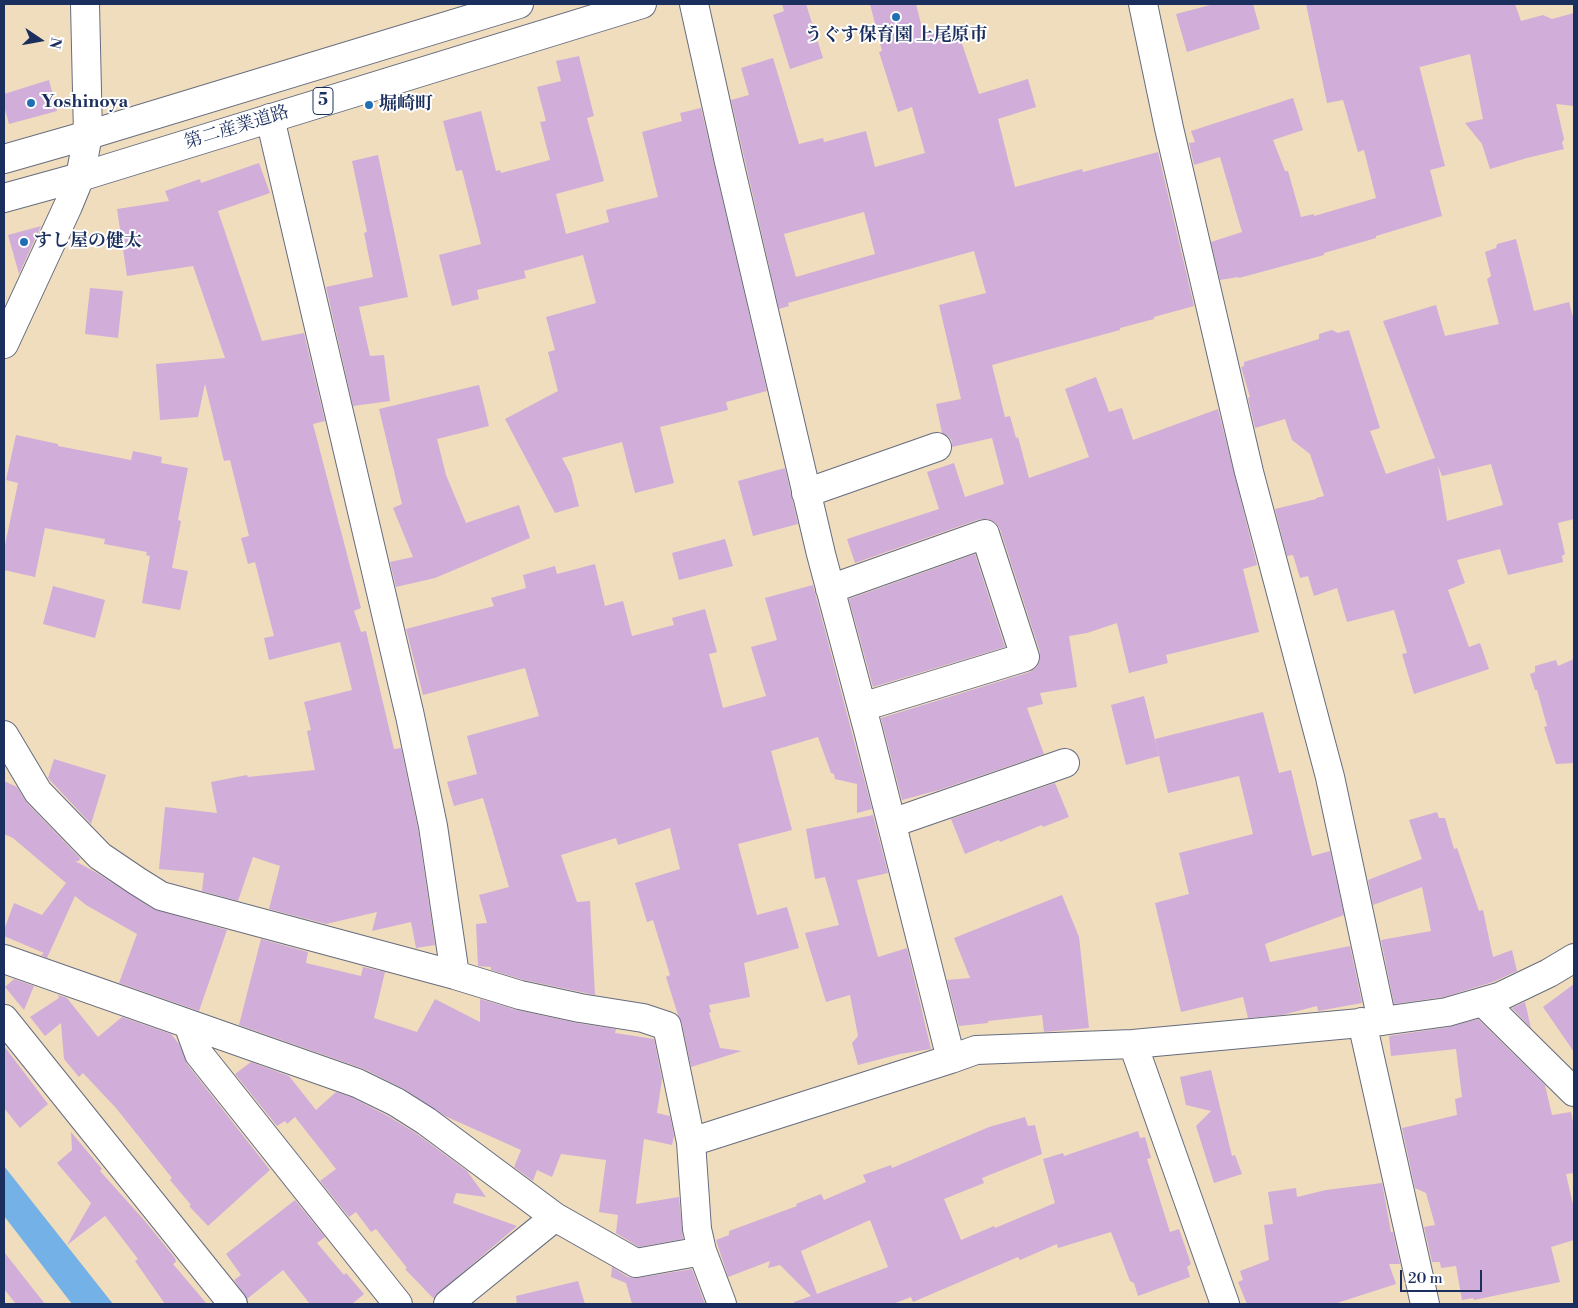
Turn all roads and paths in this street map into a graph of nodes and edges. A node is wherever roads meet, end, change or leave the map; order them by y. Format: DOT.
graph roads {
  1 [pos="85,4"];
  2 [pos="519,4"];
  3 [pos="642,4"];
  4 [pos="694,4"];
  5 [pos="1143,4"];
  6 [pos="270,118"];
  7 [pos="88,135"];
  8 [pos="4,159"];
  9 [pos="80,177"];
  10 [pos="4,198"];
  11 [pos="4,344"];
  12 [pos="937,447"];
  13 [pos="806,493"];
  14 [pos="830,589"];
  15 [pos="862,707"];
  16 [pos="4,735"];
  17 [pos="1064,763"];
  18 [pos="892,823"];
  19 [pos="1574,958"];
  20 [pos="4,959"];
  21 [pos="455,975"];
  22 [pos="1483,1002"];
  23 [pos="4,1019"];
  24 [pos="1372,1021"];
  25 [pos="188,1024"];
  26 [pos="1133,1044"];
  27 [pos="951,1060"];
  28 [pos="1574,1092"];
  29 [pos="691,1142"];
  30 [pos="555,1217"];
  31 [pos="702,1252"];
  32 [pos="234,1304"];
  33 [pos="398,1304"];
  34 [pos="448,1304"];
  35 [pos="722,1304"];
  36 [pos="1225,1304"];
  37 [pos="1425,1304"];
  1 -- 7 [label="street"];
  2 -- 7 [label="street, 第二産業道路 / 5"];
  3 -- 6 [label="street, 第二産業道路 / 5"];
  4 -- 13 [label="street"];
  5 -- 24 [label="street"];
  6 -- 9 [label="street, 第二産業道路 / 5"];
  6 -- 21 [label="street"];
  7 -- 8 [label="street, 第二産業道路 / 5"];
  7 -- 9 [label="street"];
  9 -- 10 [label="street, 第二産業道路 / 5"];
  9 -- 11 [label="street"];
  12 -- 13 [label="street"];
  13 -- 14 [label="street"];
  14 -- 15 [label="street"];
  14 -- 15 [label="street"];
  15 -- 18 [label="street"];
  16 -- 21 [label="street"];
  17 -- 18 [label="street"];
  18 -- 27 [label="street"];
  19 -- 22 [label="street"];
  20 -- 25 [label="street"];
  21 -- 29 [label="street"];
  22 -- 24 [label="street"];
  22 -- 28 [label="street"];
  23 -- 32 [label="street"];
  24 -- 26 [label="street"];
  24 -- 37 [label="street"];
  25 -- 30 [label="street"];
  25 -- 33 [label="street"];
  26 -- 27 [label="street"];
  26 -- 36 [label="street"];
  27 -- 29 [label="street"];
  29 -- 31 [label="street"];
  30 -- 31 [label="street"];
  30 -- 34 [label="street"];
  31 -- 35 [label="street"];
}
